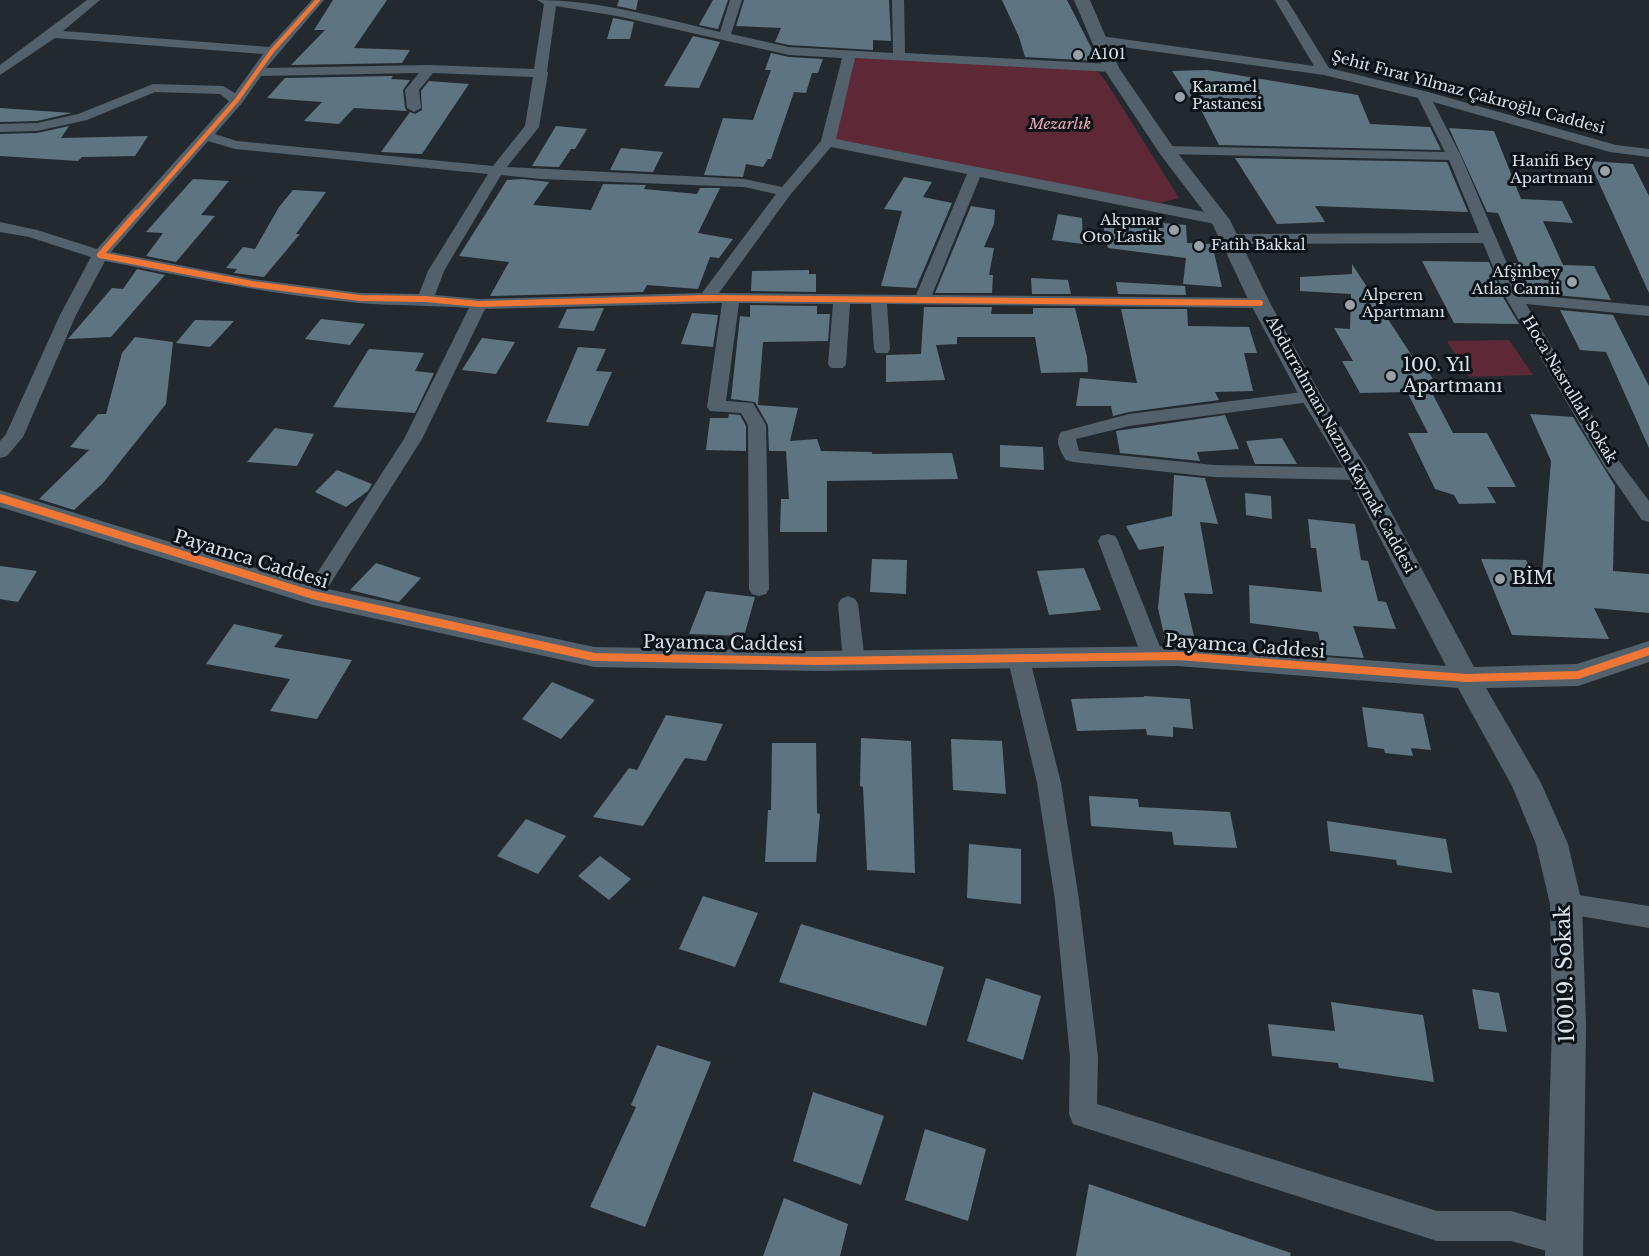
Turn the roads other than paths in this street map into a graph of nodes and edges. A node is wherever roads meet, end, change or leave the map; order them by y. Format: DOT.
graph roads {
  1 [pos="94,0"];
  2 [pos="318,0"];
  3 [pos="736,0"];
  4 [pos="898,0"];
  5 [pos="1082,0"];
  6 [pos="1281,0"];
  7 [pos="548,1"];
  8 [pos="607,5"];
  9 [pos="52,34"];
  10 [pos="724,36"];
  11 [pos="1101,40"];
  12 [pos="273,51"];
  13 [pos="849,55"];
  14 [pos="899,55"];
  15 [pos="1111,68"];
  16 [pos="429,69"];
  17 [pos="0,71"];
  18 [pos="258,72"];
  19 [pos="1324,72"];
  20 [pos="542,73"];
  21 [pos="1423,95"];
  22 [pos="237,100"];
  23 [pos="414,108"];
  24 [pos="0,128"];
  25 [pos="205,135"];
  26 [pos="828,142"];
  27 [pos="1166,150"];
  28 [pos="1649,153"];
  29 [pos="1454,156"];
  30 [pos="498,169"];
  31 [pos="975,171"];
  32 [pos="785,192"];
  33 [pos="0,227"];
  34 [pos="1225,229"];
  35 [pos="1490,238"];
  36 [pos="100,255"];
  37 [pos="707,298"];
  38 [pos="1514,298"];
  39 [pos="425,299"];
  40 [pos="731,299"];
  41 [pos="842,299"];
  42 [pos="879,299"];
  43 [pos="922,300"];
  44 [pos="1260,303"];
  45 [pos="479,304"];
  46 [pos="1649,311"];
  47 [pos="882,349"];
  48 [pos="837,364"];
  49 [pos="1311,396"];
  50 [pos="0,452"];
  51 [pos="1359,474"];
  52 [pos="0,498"];
  53 [pos="1649,515"];
  54 [pos="1108,541"];
  55 [pos="759,589"];
  56 [pos="313,596"];
  57 [pos="848,604"];
  58 [pos="1649,651"];
  59 [pos="1153,657"];
  60 [pos="1019,660"];
  61 [pos="854,661"];
  62 [pos="1466,678"];
  63 [pos="1566,904"];
  64 [pos="1649,918"];
  65 [pos="1565,1248"];
  1 -- 9 [label="street"];
  2 -- 12 [label="street"];
  3 -- 10 [label="street"];
  4 -- 14 [label="street"];
  5 -- 11 [label="street, Abdurrahman Nazım Kaynak Caddesi"];
  6 -- 19 [label="street"];
  7 -- 8 [label="street"];
  7 -- 20 [label="street"];
  8 -- 10 [label="street"];
  9 -- 12 [label="street"];
  9 -- 17 [label="street"];
  10 -- 13 [label="street"];
  11 -- 15 [label="street, Abdurrahman Nazım Kaynak Caddesi"];
  11 -- 19 [label="street, Şehit Fırat Yılmaz Çakıroğlu Caddesi"];
  12 -- 18 [label="street"];
  13 -- 14 [label="street"];
  13 -- 26 [label="street"];
  14 -- 15 [label="street"];
  15 -- 27 [label="street, Abdurrahman Nazım Kaynak Caddesi"];
  16 -- 18 [label="street"];
  16 -- 20 [label="street"];
  16 -- 23 [label="street"];
  18 -- 22 [label="street"];
  19 -- 21 [label="street, Şehit Fırat Yılmaz Çakıroğlu Caddesi"];
  20 -- 30 [label="street"];
  21 -- 28 [label="street, Şehit Fırat Yılmaz Çakıroğlu Caddesi"];
  21 -- 29 [label="street, Hoca Nasrullah Sokak"];
  22 -- 24 [label="street"];
  22 -- 25 [label="street"];
  25 -- 30 [label="street"];
  25 -- 36 [label="street"];
  26 -- 31 [label="street"];
  26 -- 32 [label="street"];
  27 -- 29 [label="street"];
  27 -- 34 [label="street, Abdurrahman Nazım Kaynak Caddesi"];
  29 -- 35 [label="street, Hoca Nasrullah Sokak"];
  30 -- 32 [label="street"];
  30 -- 39 [label="street"];
  31 -- 34 [label="street"];
  31 -- 43 [label="street"];
  32 -- 37 [label="street"];
  33 -- 36 [label="street"];
  34 -- 35 [label="street"];
  34 -- 44 [label="street, Abdurrahman Nazım Kaynak Caddesi"];
  35 -- 38 [label="street, Hoca Nasrullah Sokak"];
  36 -- 39 [label="street"];
  36 -- 50 [label="street"];
  37 -- 40 [label="street"];
  37 -- 45 [label="street"];
  38 -- 46 [label="street"];
  38 -- 53 [label="street, Hoca Nasrullah Sokak"];
  39 -- 45 [label="street"];
  40 -- 41 [label="street"];
  40 -- 55 [label="street"];
  41 -- 42 [label="street"];
  41 -- 48 [label="street"];
  42 -- 43 [label="street"];
  42 -- 47 [label="street"];
  43 -- 44 [label="street"];
  44 -- 49 [label="street, Abdurrahman Nazım Kaynak Caddesi"];
  45 -- 56 [label="street"];
  49 -- 51 [label="street, Abdurrahman Nazım Kaynak Caddesi"];
  49 -- 51 [label="street"];
  51 -- 62 [label="street, Abdurrahman Nazım Kaynak Caddesi"];
  52 -- 56 [label="street, Payamca Caddesi"];
  54 -- 59 [label="street"];
  56 -- 61 [label="street, Payamca Caddesi"];
  57 -- 61 [label="street"];
  58 -- 62 [label="street, Payamca Caddesi"];
  59 -- 60 [label="street, Payamca Caddesi"];
  59 -- 62 [label="street, Payamca Caddesi"];
  60 -- 61 [label="street, Payamca Caddesi"];
  60 -- 65 [label="street"];
  62 -- 63 [label="street, 10019. Sokak"];
  63 -- 64 [label="street"];
  63 -- 65 [label="street, 10019. Sokak"];
}
